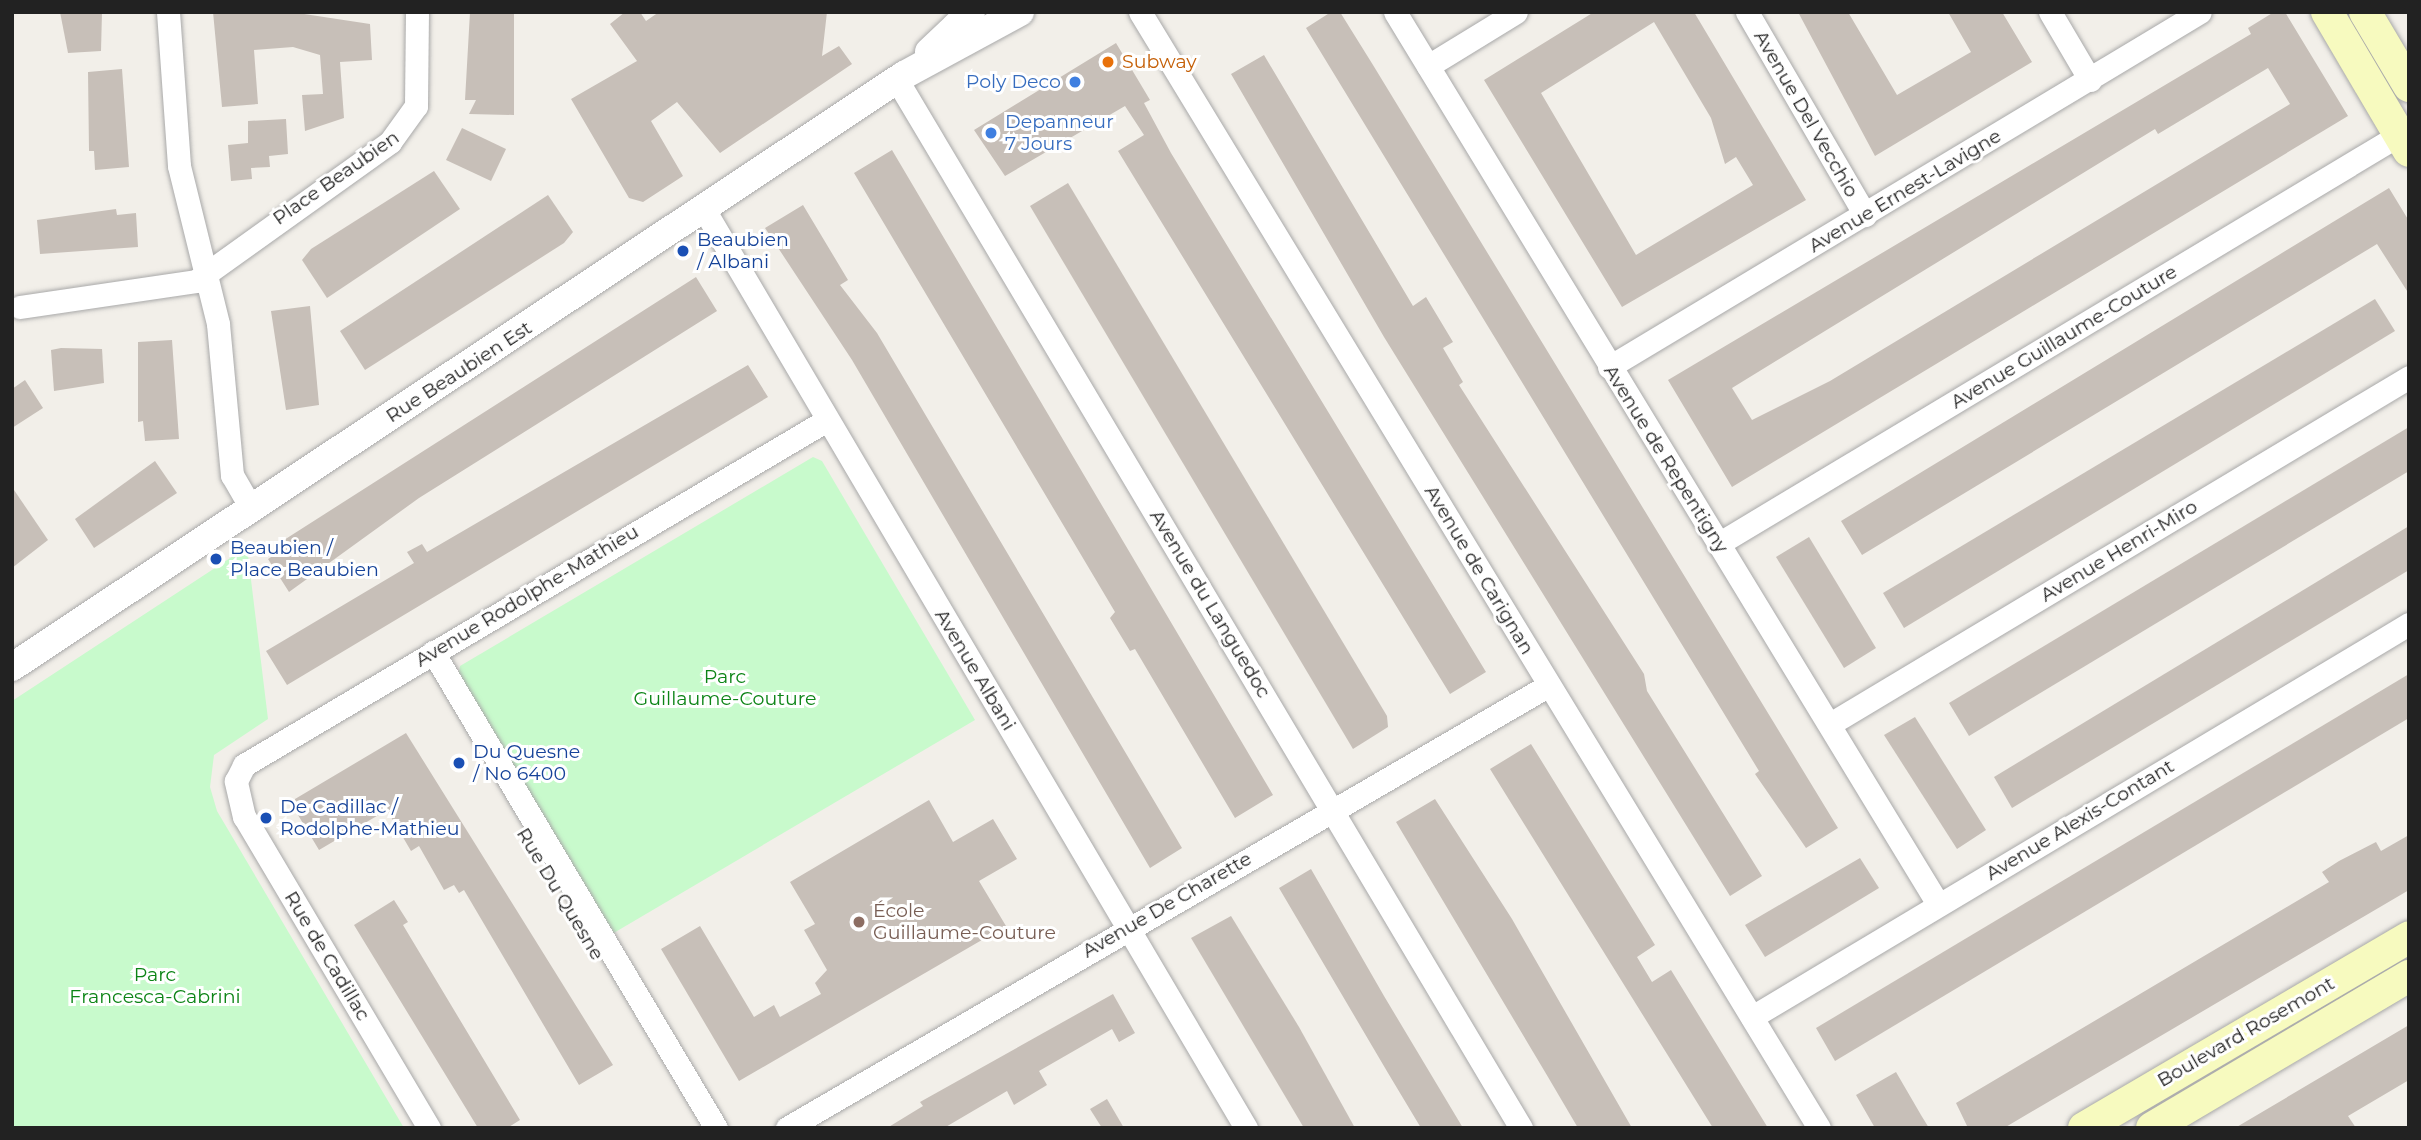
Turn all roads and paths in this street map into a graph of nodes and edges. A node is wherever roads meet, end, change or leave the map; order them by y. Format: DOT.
graph roads {
  1 [pos="168,12"];
  2 [pos="417,12"];
  3 [pos="971,12"];
  4 [pos="1020,12"];
  5 [pos="1140,12"];
  6 [pos="1395,12"];
  7 [pos="1516,12"];
  8 [pos="1747,12"];
  9 [pos="2050,12"];
  10 [pos="2200,12"];
  11 [pos="2327,12"];
  12 [pos="2365,12"];
  13 [pos="1428,66"];
  14 [pos="900,78"];
  15 [pos="2090,80"];
  16 [pos="2409,86"];
  17 [pos="2406,138"];
  18 [pos="705,211"];
  19 [pos="1865,215"];
  20 [pos="205,274"];
  21 [pos="20,307"];
  22 [pos="1609,367"];
  23 [pos="2409,377"];
  24 [pos="827,420"];
  25 [pos="252,509"];
  26 [pos="1718,544"];
  27 [pos="2409,624"];
  28 [pos="427,656"];
  29 [pos="12,667"];
  30 [pos="1549,685"];
  31 [pos="1830,724"];
  32 [pos="236,781"];
  33 [pos="1332,810"];
  34 [pos="1938,904"];
  35 [pos="1128,928"];
  36 [pos="2409,937"];
  37 [pos="2409,976"];
  38 [pos="1752,1017"];
  39 [pos="429,1128"];
  40 [pos="698,1128"];
  41 [pos="716,1128"];
  42 [pos="787,1128"];
  43 [pos="1247,1128"];
  44 [pos="1521,1128"];
  45 [pos="1819,1128"];
  46 [pos="2084,1128"];
  47 [pos="2152,1128"];
  1 -- 20 [label="street"];
  2 -- 20 [label="street, Place Beaubien"];
  3 -- 14 [label="street, Rue Beaubien Est"];
  4 -- 14 [label="street, Rue Beaubien Est"];
  5 -- 30 [label="street, Avenue de Carignan"];
  6 -- 13 [label="street, Avenue de Repentigny"];
  7 -- 13 [label="street"];
  8 -- 19 [label="street, Avenue Del Vecchio"];
  9 -- 15 [label="street"];
  10 -- 15 [label="street, Avenue Ernest-Lavigne"];
  11 -- 17 [label="main road"];
  12 -- 16 [label="main road"];
  13 -- 22 [label="street, Avenue de Repentigny"];
  14 -- 18 [label="street, Rue Beaubien Est"];
  14 -- 33 [label="street, Avenue du Languedoc"];
  15 -- 19 [label="street, Avenue Ernest-Lavigne"];
  17 -- 26 [label="street, Avenue Guillaume-Couture"];
  18 -- 24 [label="street, Avenue Albani"];
  18 -- 25 [label="street, Rue Beaubien Est"];
  19 -- 22 [label="street, Avenue Ernest-Lavigne"];
  20 -- 21 [label="street, Place Beaubien"];
  20 -- 25 [label="street"];
  22 -- 26 [label="street, Avenue de Repentigny"];
  23 -- 31 [label="street, Avenue Henri-Miro"];
  24 -- 28 [label="street, Avenue Rodolphe-Mathieu"];
  24 -- 35 [label="street, Avenue Albani"];
  25 -- 29 [label="street, Rue Beaubien Est"];
  26 -- 31 [label="street, Avenue de Repentigny"];
  27 -- 34 [label="street, Avenue Alexis-Contant"];
  28 -- 32 [label="street, Avenue Rodolphe-Mathieu"];
  28 -- 40 [label="street, Rue Du Quesne"];
  28 -- 41 [label="street"];
  30 -- 33 [label="street, Avenue De Charette"];
  30 -- 38 [label="street, Avenue de Carignan"];
  31 -- 34 [label="street, Avenue de Repentigny"];
  32 -- 39 [label="street, Rue de Cadillac"];
  33 -- 35 [label="street, Avenue De Charette"];
  33 -- 44 [label="street, Avenue du Languedoc"];
  34 -- 38 [label="street, Avenue Alexis-Contant"];
  35 -- 42 [label="street, Avenue De Charette"];
  35 -- 43 [label="street, Avenue Albani"];
  36 -- 46 [label="main road, Boulevard Rosemont"];
  37 -- 47 [label="main road, Boulevard Rosemont"];
  38 -- 45 [label="street, Avenue de Carignan"];
}
